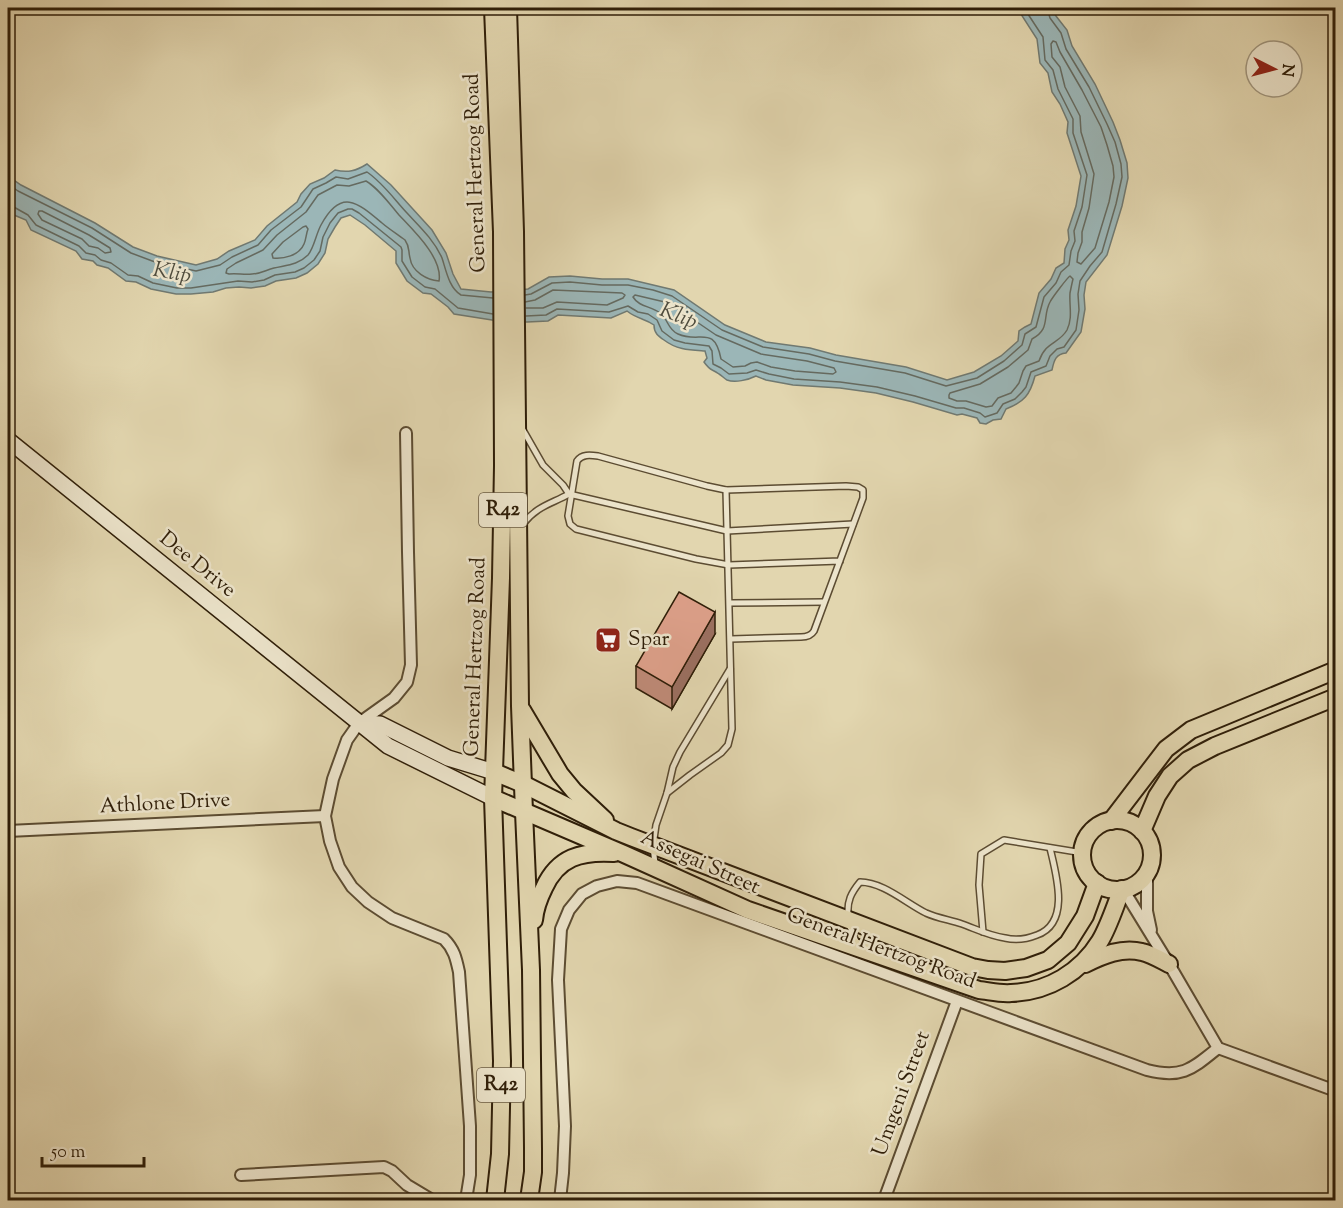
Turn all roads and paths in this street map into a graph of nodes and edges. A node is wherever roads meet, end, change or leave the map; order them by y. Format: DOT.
graph roads {
  1 [pos="493,8"];
  2 [pos="508,8"];
  3 [pos="508,232"];
  4 [pos="510,363"];
  5 [pos="517,422"];
  6 [pos="406,433"];
  7 [pos="8,440"];
  8 [pos="726,490"];
  9 [pos="570,494"];
  10 [pos="853,524"];
  11 [pos="727,531"];
  12 [pos="518,533"];
  13 [pos="840,561"];
  14 [pos="729,565"];
  15 [pos="824,602"];
  16 [pos="730,603"];
  17 [pos="731,639"];
  18 [pos="731,667"];
  19 [pos="1335,670"];
  20 [pos="1335,697"];
  21 [pos="520,706"];
  22 [pos="359,723"];
  23 [pos="494,772"];
  24 [pos="523,784"];
  25 [pos="667,793"];
  26 [pos="493,798"];
  27 [pos="524,812"];
  28 [pos="325,816"];
  29 [pos="1111,821"];
  30 [pos="8,831"];
  31 [pos="616,831"];
  32 [pos="1142,831"];
  33 [pos="653,846"];
  34 [pos="1050,848"];
  35 [pos="620,853"];
  36 [pos="1083,853"];
  37 [pos="655,868"];
  38 [pos="1147,873"];
  39 [pos="1097,883"];
  40 [pos="1122,889"];
  41 [pos="848,920"];
  42 [pos="983,932"];
  43 [pos="1154,942"];
  44 [pos="858,948"];
  45 [pos="530,950"];
  46 [pos="1169,964"];
  47 [pos="1079,967"];
  48 [pos="957,1001"];
  49 [pos="1218,1048"];
  50 [pos="1335,1091"];
  51 [pos="241,1175"];
  52 [pos="432,1200"];
  53 [pos="466,1200"];
  54 [pos="495,1200"];
  55 [pos="529,1200"];
  56 [pos="560,1200"];
  57 [pos="884,1200"];
  1 -- 3 [label="main road, General Hertzog Road / R42"];
  2 -- 3 [label="main road, General Hertzog Road / R42"];
  3 -- 4 [label="main road, General Hertzog Road / R42"];
  4 -- 5 [label="main road, General Hertzog Road / R42"];
  4 -- 23 [label="main road, General Hertzog Road / R42"];
  5 -- 9 [label="lane"];
  5 -- 12 [label="main road, General Hertzog Road / R42"];
  6 -- 22 [label="street"];
  7 -- 22 [label="street, Dee Drive"];
  8 -- 9 [label="lane"];
  8 -- 10 [label="lane"];
  8 -- 11 [label="lane"];
  9 -- 11 [label="lane"];
  9 -- 12 [label="lane"];
  9 -- 14 [label="lane"];
  10 -- 11 [label="lane"];
  10 -- 13 [label="lane"];
  11 -- 14 [label="lane"];
  12 -- 21 [label="main road, General Hertzog Road / R42"];
  13 -- 14 [label="lane"];
  13 -- 15 [label="lane"];
  14 -- 16 [label="lane"];
  15 -- 16 [label="lane"];
  15 -- 17 [label="lane"];
  16 -- 17 [label="lane"];
  17 -- 18 [label="lane"];
  18 -- 25 [label="lane"];
  18 -- 25 [label="lane"];
  19 -- 29 [label="main road"];
  20 -- 32 [label="main road"];
  21 -- 24 [label="main road, General Hertzog Road / R42"];
  21 -- 31 [label="main road"];
  22 -- 23 [label="street, Dee Drive"];
  22 -- 26 [label="street, Dee Drive"];
  22 -- 28 [label="street"];
  23 -- 24 [label="main road, Assegai Street"];
  23 -- 26 [label="main road, General Hertzog Road / R42"];
  24 -- 27 [label="main road, General Hertzog Road / R42"];
  24 -- 31 [label="main road, Assegai Street"];
  25 -- 33 [label="lane"];
  26 -- 27 [label="main road, Assegai Street"];
  26 -- 54 [label="main road, General Hertzog Road / R42"];
  27 -- 35 [label="main road, Assegai Street"];
  27 -- 45 [label="main road, General Hertzog Road / R42"];
  28 -- 30 [label="street, Athlone Drive"];
  28 -- 53 [label="street"];
  29 -- 32 [label="main road"];
  29 -- 36 [label="main road"];
  31 -- 33 [label="main road, Assegai Street"];
  32 -- 38 [label="main road"];
  33 -- 37 [label="lane"];
  33 -- 41 [label="main road, Assegai Street"];
  34 -- 36 [label="lane"];
  34 -- 42 [label="lane"];
  34 -- 42 [label="lane"];
  35 -- 37 [label="main road, Assegai Street"];
  35 -- 45 [label="main road"];
  36 -- 39 [label="main road"];
  37 -- 44 [label="main road, Assegai Street"];
  38 -- 40 [label="main road"];
  38 -- 43 [label="street"];
  39 -- 40 [label="main road"];
  39 -- 41 [label="main road, Assegai Street"];
  40 -- 43 [label="street"];
  40 -- 47 [label="main road, Assegai Street"];
  41 -- 42 [label="lane"];
  41 -- 44 [label="lane"];
  43 -- 46 [label="street"];
  44 -- 47 [label="main road, Assegai Street"];
  45 -- 55 [label="main road, General Hertzog Road / R42"];
  46 -- 47 [label="main road"];
  46 -- 49 [label="street"];
  48 -- 49 [label="street, General Hertzog Road"];
  48 -- 56 [label="street, General Hertzog Road"];
  48 -- 57 [label="street, Umgeni Street"];
  49 -- 50 [label="street"];
  51 -- 52 [label="street"];
}
